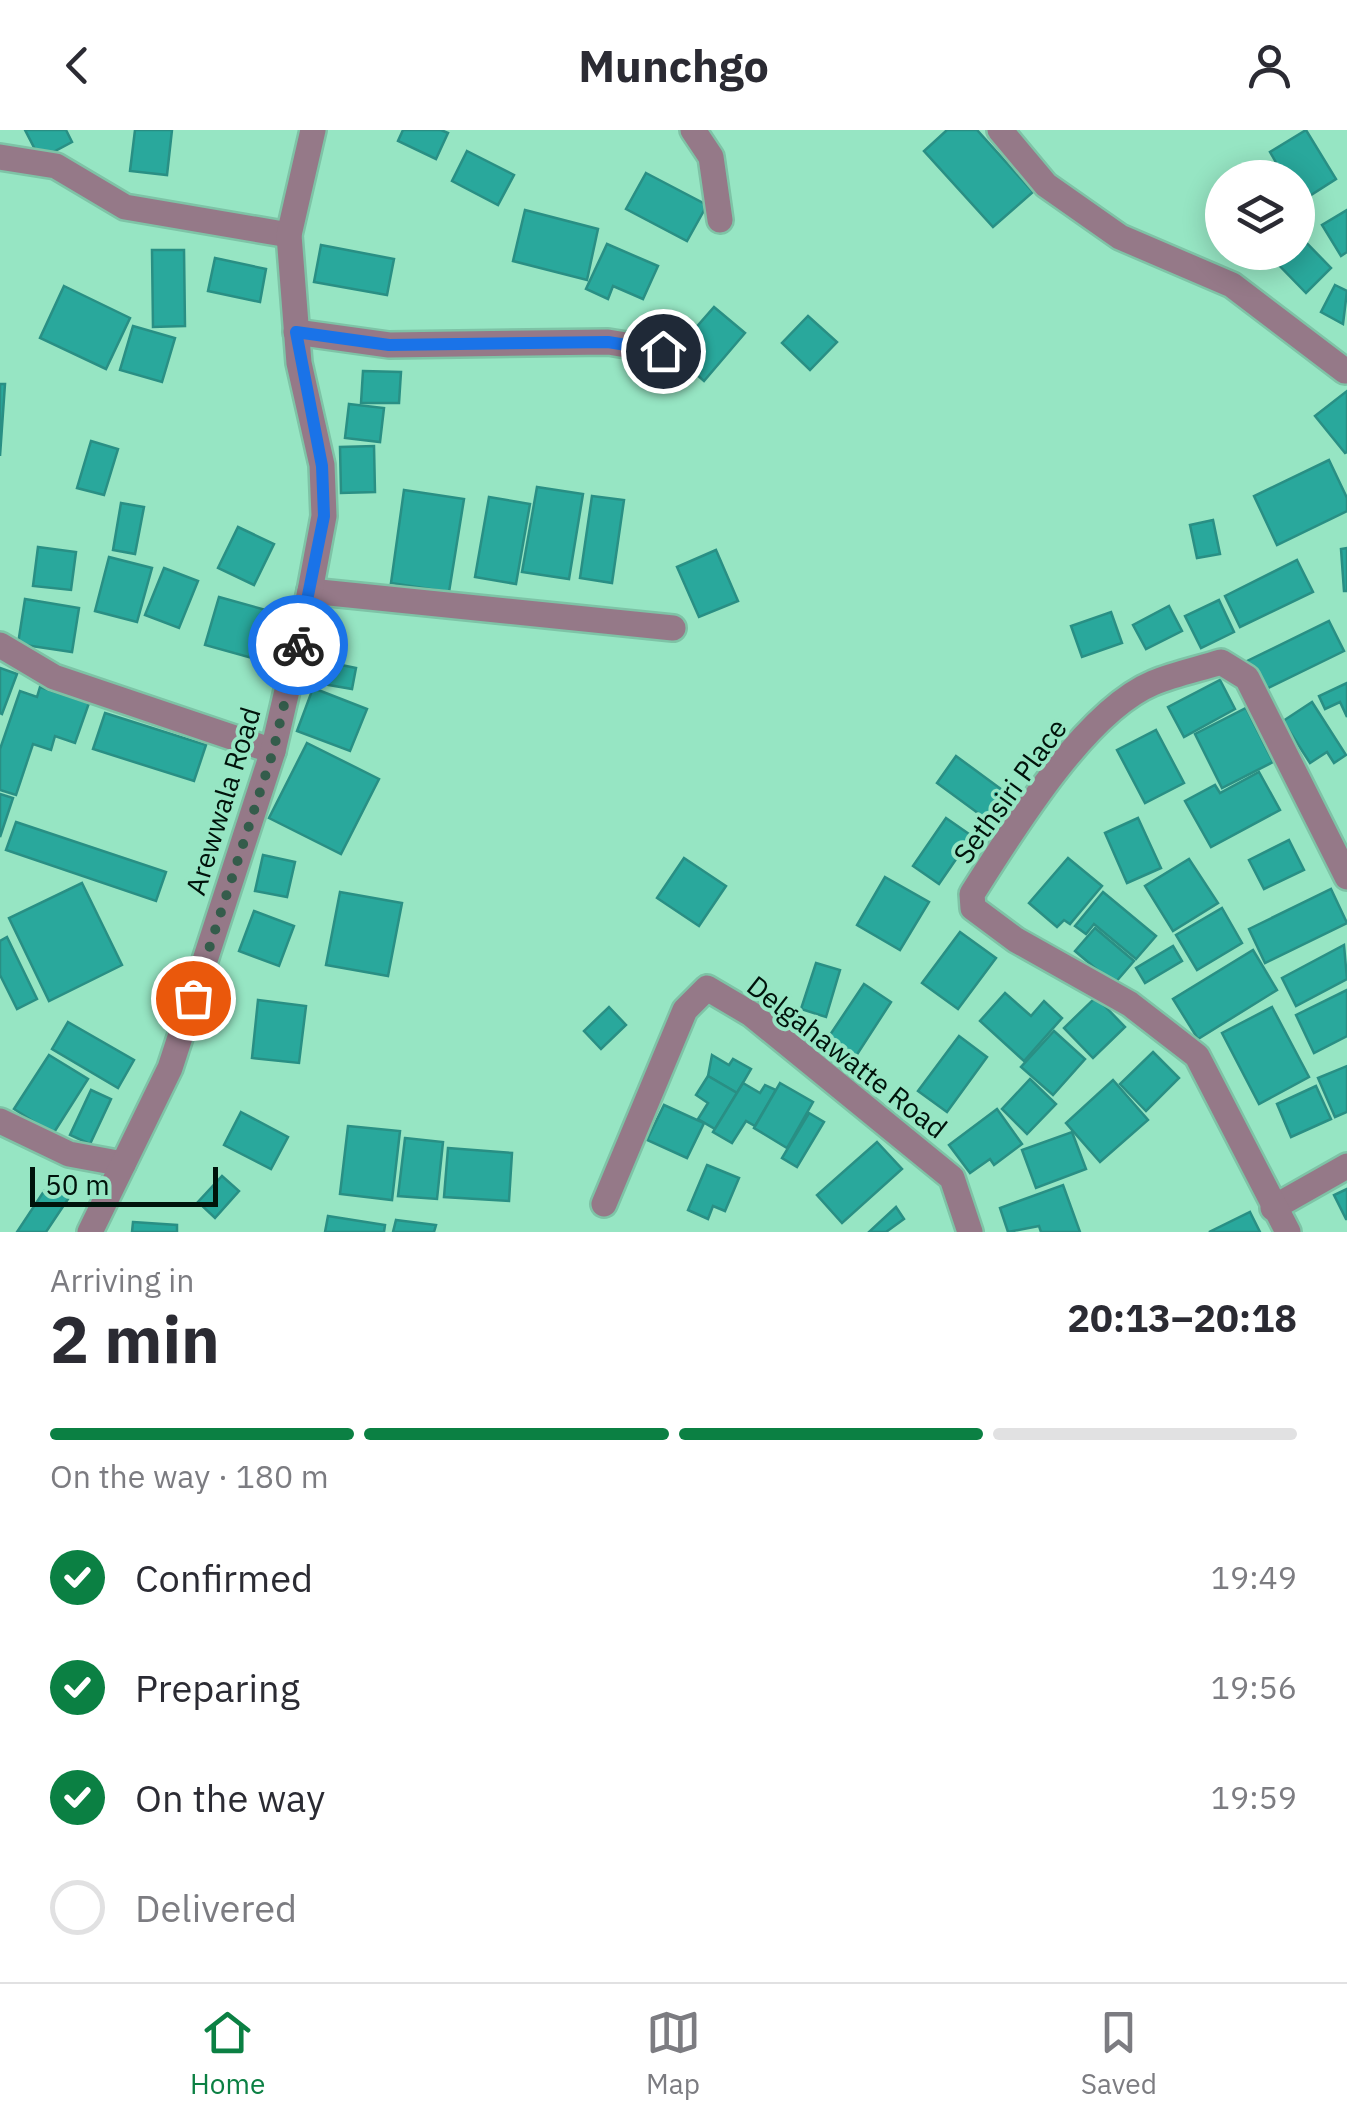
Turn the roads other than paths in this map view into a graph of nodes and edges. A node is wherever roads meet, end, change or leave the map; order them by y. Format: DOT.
graph roads {
  1 [pos="313,130"];
  2 [pos="693,130"];
  3 [pos="1000,130"];
  4 [pos="0,157"];
  5 [pos="720,220"];
  6 [pos="289,234"];
  7 [pos="296,332"];
  8 [pos="663,351"];
  9 [pos="1345,371"];
  10 [pos="310,592"];
  11 [pos="673,628"];
  12 [pos="0,646"];
  13 [pos="273,752"];
  14 [pos="1347,877"];
  15 [pos="0,1121"];
  16 [pos="122,1164"];
  17 [pos="1347,1166"];
  18 [pos="604,1204"];
  19 [pos="1274,1208"];
  20 [pos="90,1232"];
  21 [pos="970,1232"];
  22 [pos="1288,1232"];
  1 -- 6 [label="street, Arewwala Road"];
  2 -- 5 [label="street"];
  3 -- 9 [label="street"];
  4 -- 6 [label="street"];
  6 -- 7 [label="street, Arewwala Road"];
  7 -- 8 [label="street"];
  7 -- 10 [label="street, Arewwala Road"];
  10 -- 11 [label="street"];
  10 -- 13 [label="street, Arewwala Road"];
  12 -- 13 [label="street"];
  13 -- 16 [label="street, Arewwala Road"];
  14 -- 19 [label="street, Sethsiri Place"];
  15 -- 16 [label="street"];
  16 -- 20 [label="street, Arewwala Road"];
  17 -- 19 [label="street"];
  18 -- 21 [label="street, Delgahawatte Road"];
  19 -- 22 [label="street, Sethsiri Place"];
}
